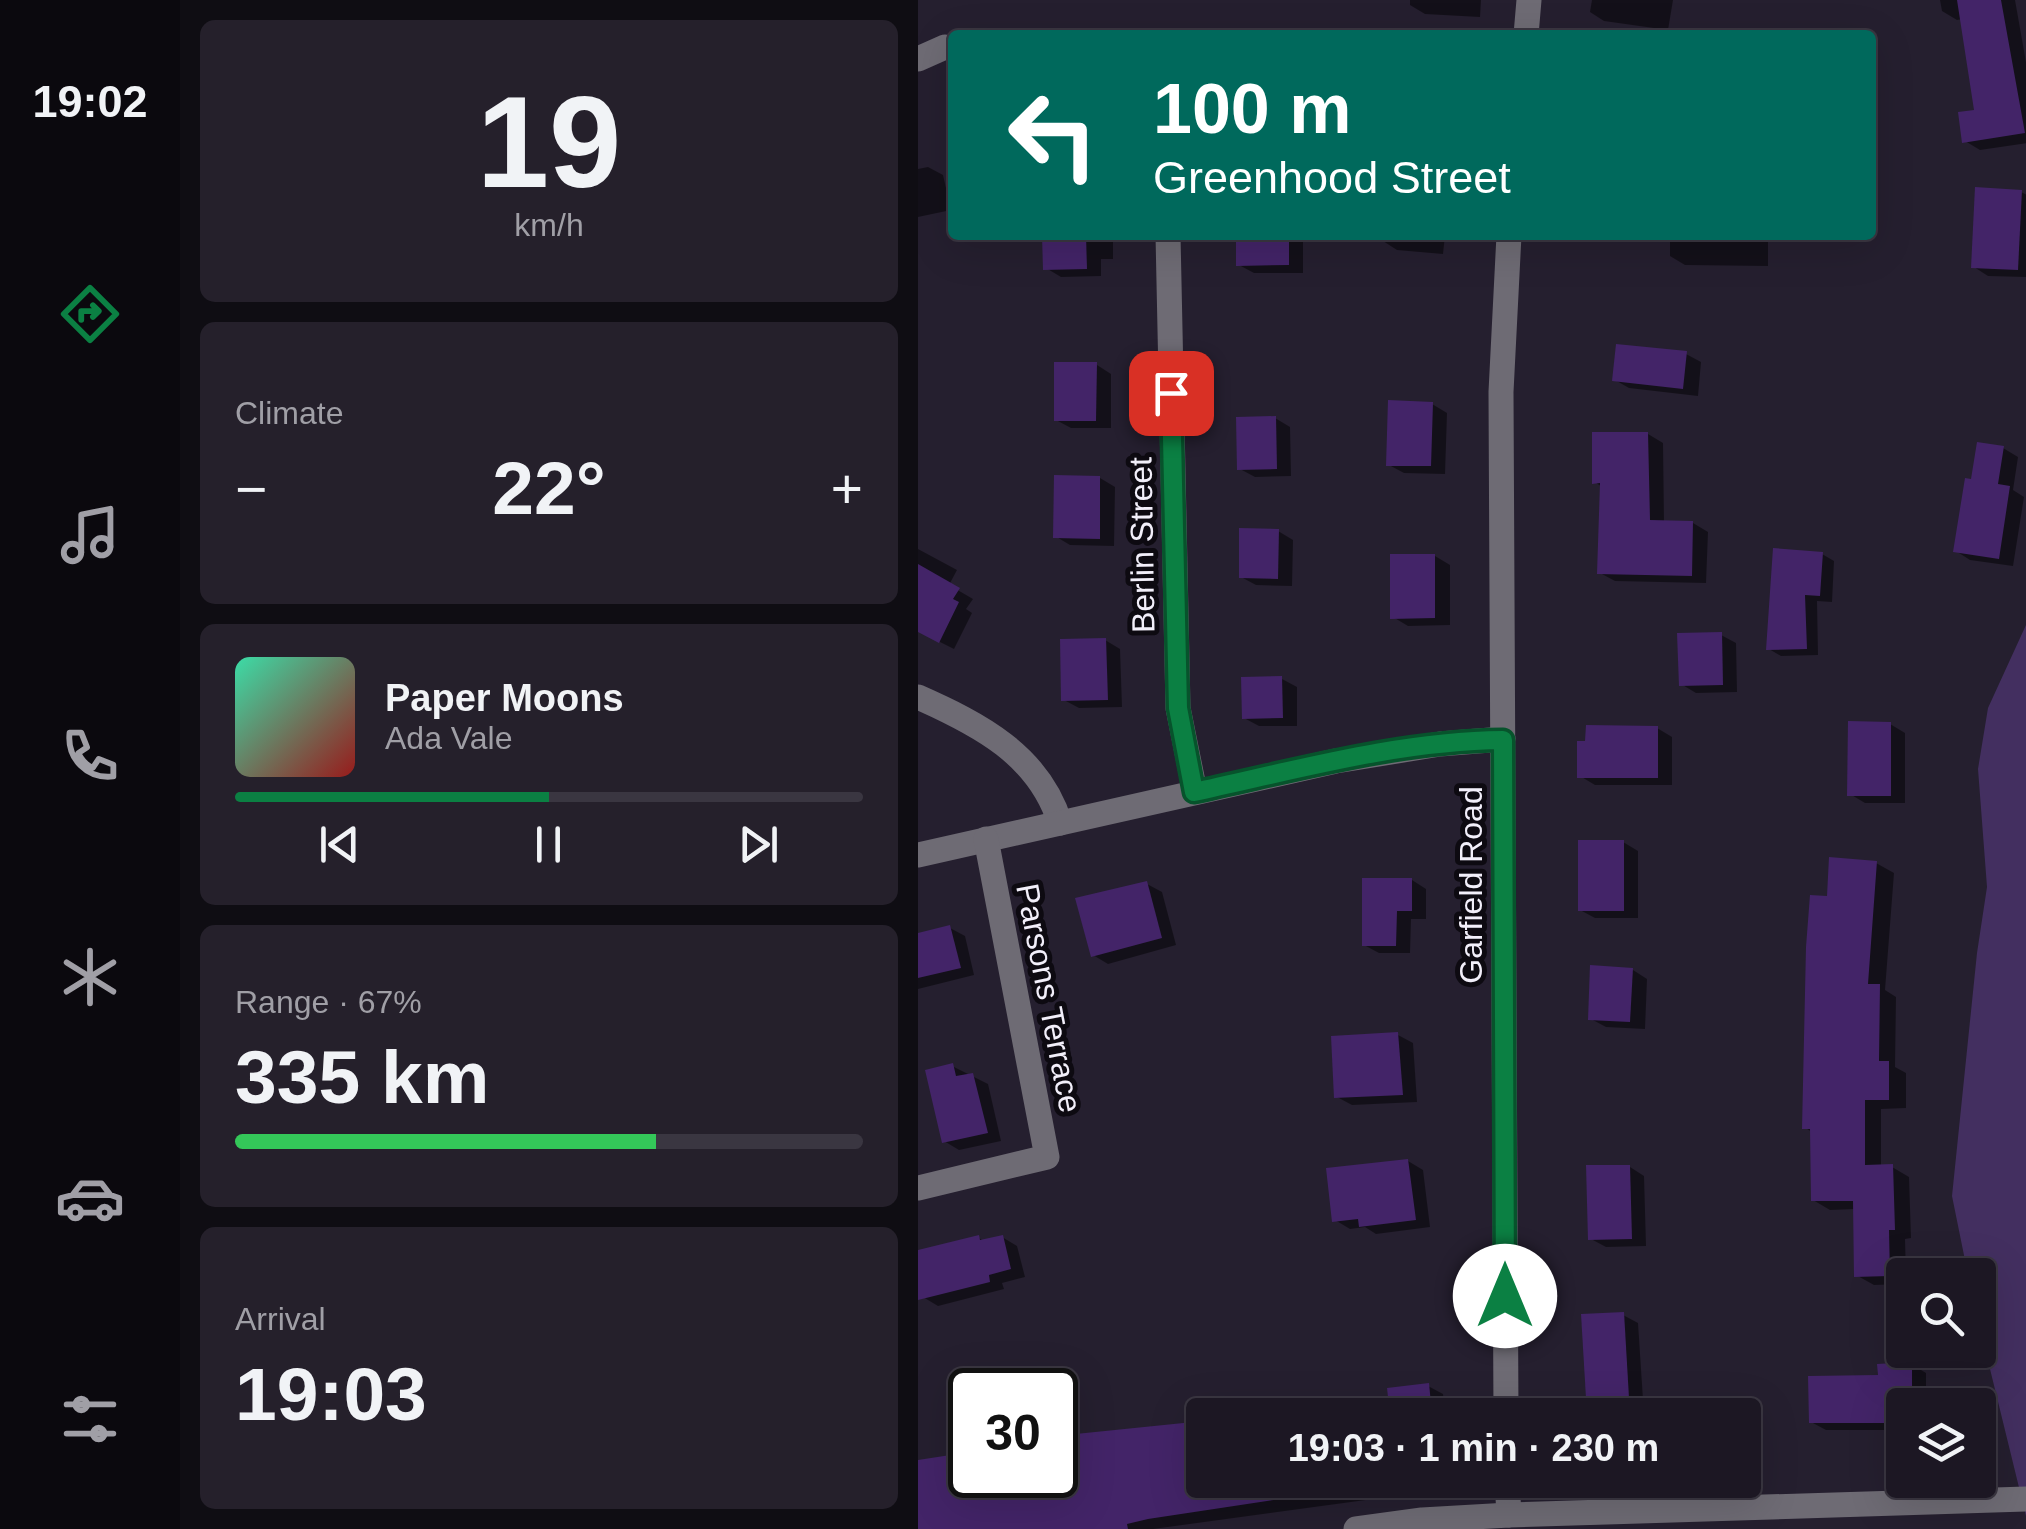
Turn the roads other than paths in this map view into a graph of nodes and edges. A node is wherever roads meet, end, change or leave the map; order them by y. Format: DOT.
graph roads {
  1 [pos="1528,0"];
  2 [pos="1526,30"];
  3 [pos="945,47"];
  4 [pos="918,59"];
  5 [pos="1168,240"];
  6 [pos="1509,240"];
  7 [pos="918,696"];
  8 [pos="1503,740"];
  9 [pos="1194,792"];
  10 [pos="1060,822"];
  11 [pos="986,839"];
  12 [pos="918,854"];
  13 [pos="918,1188"];
  14 [pos="1506,1398"];
  15 [pos="1508,1498"];
  16 [pos="2026,1499"];
  17 [pos="1508,1515"];
  18 [pos="1356,1529"];
  1 -- 2 [label="street"];
  3 -- 4 [label="street"];
  5 -- 9 [label="street, Berlin Street"];
  6 -- 8 [label="street, Garfield Road"];
  7 -- 10 [label="street"];
  8 -- 9 [label="street"];
  8 -- 14 [label="street, Garfield Road"];
  9 -- 10 [label="street"];
  10 -- 11 [label="street"];
  11 -- 12 [label="street"];
  11 -- 13 [label="street, Parsons Terrace"];
  15 -- 17 [label="street"];
  16 -- 17 [label="street"];
  17 -- 18 [label="street"];
}
